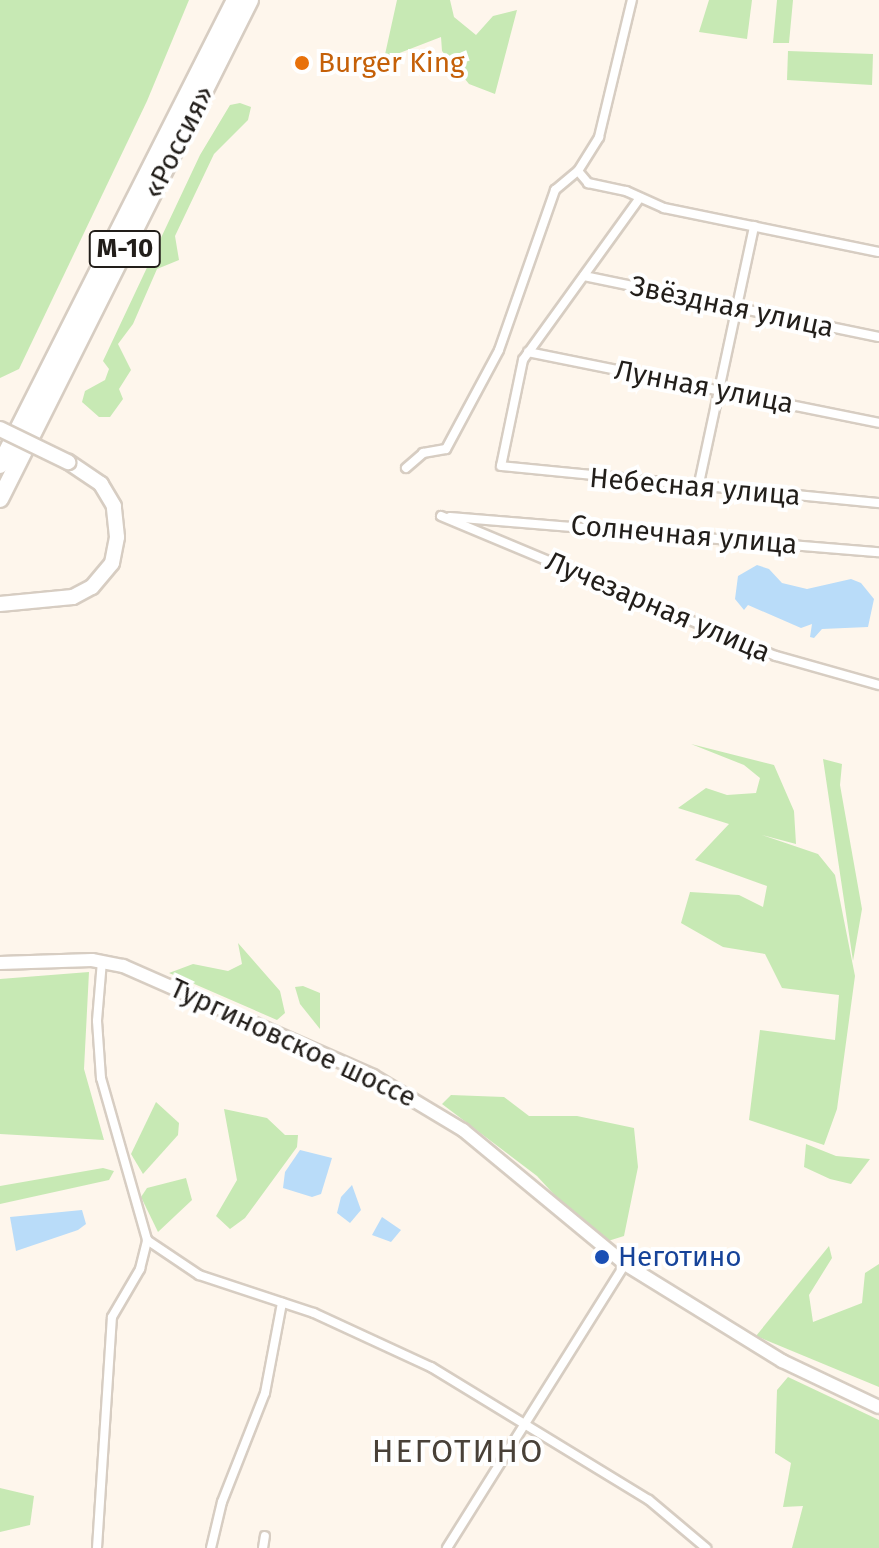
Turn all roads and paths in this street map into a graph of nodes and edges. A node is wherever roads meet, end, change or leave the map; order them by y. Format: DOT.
graph roads {
  1 [pos="235,0"];
  2 [pos="250,0"];
  3 [pos="632,0"];
  4 [pos="578,171"];
  5 [pos="639,199"];
  6 [pos="754,226"];
  7 [pos="879,252"];
  8 [pos="584,276"];
  9 [pos="737,308"];
  10 [pos="879,337"];
  11 [pos="528,352"];
  12 [pos="720,390"];
  13 [pos="879,423"];
  14 [pos="0,429"];
  15 [pos="0,465"];
  16 [pos="406,468"];
  17 [pos="698,488"];
  18 [pos="0,499"];
  19 [pos="879,503"];
  20 [pos="441,516"];
  21 [pos="879,552"];
  22 [pos="0,604"];
  23 [pos="879,685"];
  24 [pos="102,961"];
  25 [pos="0,963"];
  26 [pos="147,1240"];
  27 [pos="625,1264"];
  28 [pos="282,1303"];
  29 [pos="879,1407"];
  30 [pos="529,1423"];
  31 [pos="265,1536"];
  32 [pos="97,1548"];
  33 [pos="211,1548"];
  34 [pos="263,1548"];
  35 [pos="447,1548"];
  36 [pos="706,1548"];
  1 -- 15 [label="highway, «Россия» / М-10"];
  2 -- 18 [label="highway, «Россия» / М-10"];
  3 -- 4 [label="street"];
  4 -- 5 [label="street"];
  4 -- 16 [label="street"];
  5 -- 6 [label="street"];
  5 -- 8 [label="street"];
  6 -- 7 [label="street"];
  6 -- 9 [label="street"];
  8 -- 9 [label="street, Звёздная улица"];
  8 -- 11 [label="street"];
  9 -- 10 [label="street, Звёздная улица"];
  9 -- 12 [label="street"];
  11 -- 12 [label="street, Лунная улица"];
  11 -- 17 [label="street, Небесная улица"];
  12 -- 13 [label="street, Лунная улица"];
  12 -- 17 [label="street"];
  14 -- 22 [label="main road, bridge"];
  17 -- 19 [label="street, Небесная улица"];
  20 -- 21 [label="street, Солнечная улица"];
  20 -- 23 [label="street, Лучезарная улица"];
  24 -- 25 [label="main road, Тургиновское шоссе"];
  24 -- 26 [label="street"];
  24 -- 27 [label="main road, Тургиновское шоссе"];
  26 -- 28 [label="street"];
  26 -- 32 [label="street"];
  27 -- 29 [label="main road, Тургиновское шоссе"];
  27 -- 30 [label="street"];
  28 -- 30 [label="street"];
  28 -- 33 [label="street"];
  30 -- 35 [label="street"];
  30 -- 36 [label="street"];
  31 -- 34 [label="street"];
}
